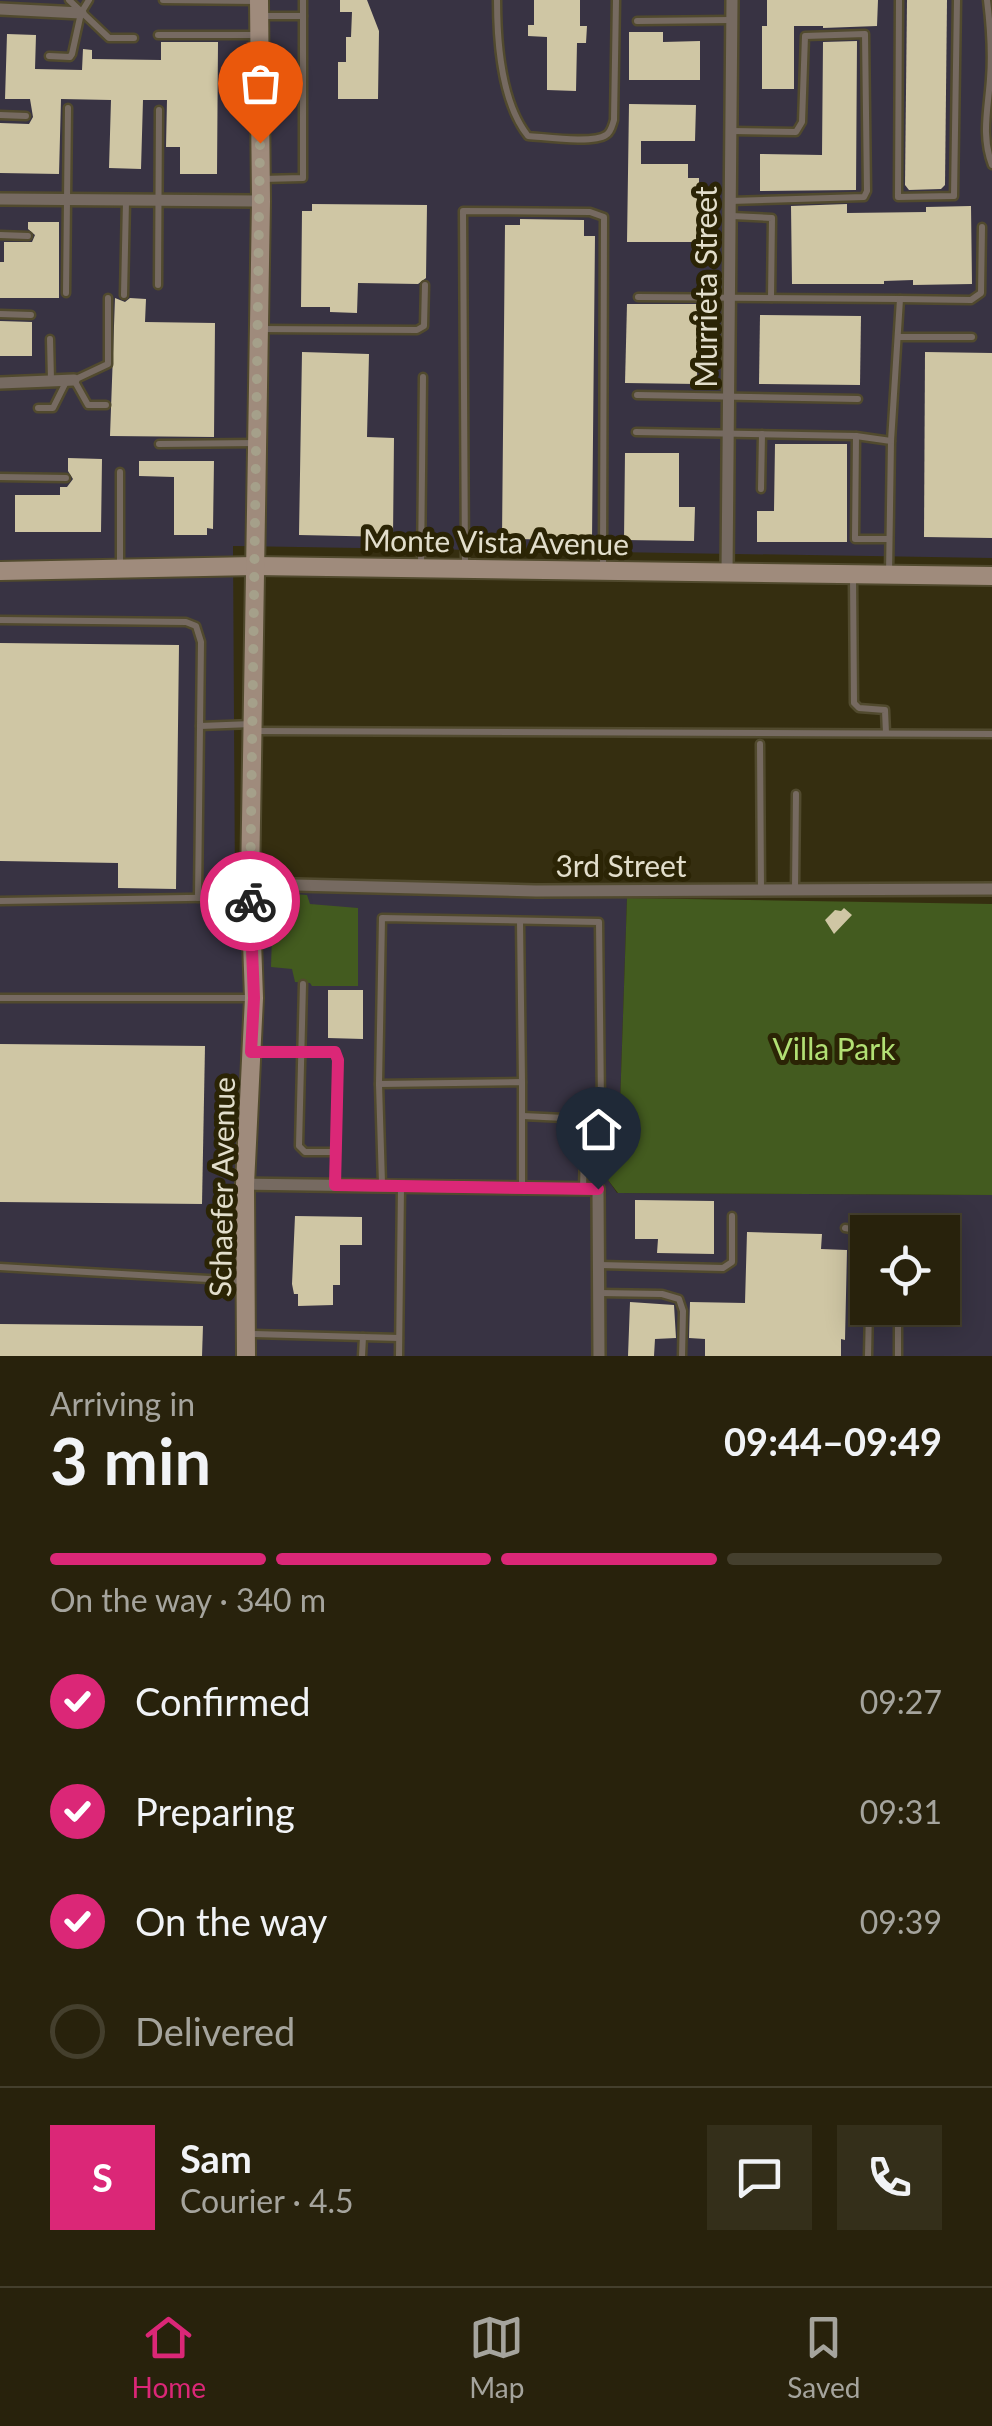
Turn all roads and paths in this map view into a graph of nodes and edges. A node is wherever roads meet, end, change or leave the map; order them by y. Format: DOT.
graph roads {
  1 [pos="70,0"];
  2 [pos="89,0"];
  3 [pos="162,0"];
  4 [pos="303,0"];
  5 [pos="497,0"];
  6 [pos="616,0"];
  7 [pos="732,0"];
  8 [pos="900,0"];
  9 [pos="957,0"];
  10 [pos="987,0"];
  11 [pos="0,8"];
  12 [pos="81,13"];
  13 [pos="259,13"];
  14 [pos="303,16"];
  15 [pos="732,20"];
  16 [pos="638,21"];
  17 [pos="158,35"];
  18 [pos="134,38"];
  19 [pos="49,56"];
  20 [pos="68,108"];
  21 [pos="160,110"];
  22 [pos="0,115"];
  23 [pos="26,116"];
  24 [pos="731,131"];
  25 [pos="992,165"];
  26 [pos="261,179"];
  27 [pos="0,198"];
  28 [pos="68,199"];
  29 [pos="126,200"];
  30 [pos="158,200"];
  31 [pos="730,200"];
  32 [pos="261,201"];
  33 [pos="730,216"];
  34 [pos="982,227"];
  35 [pos="0,236"];
  36 [pos="28,236"];
  37 [pos="158,284"];
  38 [pos="425,285"];
  39 [pos="66,292"];
  40 [pos="124,295"];
  41 [pos="638,297"];
  42 [pos="108,298"];
  43 [pos="730,298"];
  44 [pos="771,298"];
  45 [pos="900,298"];
  46 [pos="0,314"];
  47 [pos="30,315"];
  48 [pos="259,329"];
  49 [pos="898,336"];
  50 [pos="972,337"];
  51 [pos="50,340"];
  52 [pos="423,377"];
  53 [pos="52,380"];
  54 [pos="71,380"];
  55 [pos="0,383"];
  56 [pos="637,395"];
  57 [pos="729,396"];
  58 [pos="858,399"];
  59 [pos="106,405"];
  60 [pos="38,408"];
  61 [pos="636,432"];
  62 [pos="728,434"];
  63 [pos="762,434"];
  64 [pos="856,436"];
  65 [pos="891,441"];
  66 [pos="258,443"];
  67 [pos="159,444"];
  68 [pos="120,472"];
  69 [pos="0,477"];
  70 [pos="66,478"];
  71 [pos="761,489"];
  72 [pos="890,539"];
  73 [pos="255,566"];
  74 [pos="120,568"];
  75 [pos="420,568"];
  76 [pos="464,568"];
  77 [pos="0,570"];
  78 [pos="604,570"];
  79 [pos="727,574"];
  80 [pos="854,575"];
  81 [pos="889,576"];
  82 [pos="992,576"];
  83 [pos="0,620"];
  84 [pos="200,726"];
  85 [pos="254,728"];
  86 [pos="886,733"];
  87 [pos="992,734"];
  88 [pos="760,744"];
  89 [pos="796,794"];
  90 [pos="992,889"];
  91 [pos="250,890"];
  92 [pos="761,890"];
  93 [pos="796,890"];
  94 [pos="198,898"];
  95 [pos="0,901"];
  96 [pos="520,921"];
  97 [pos="302,984"];
  98 [pos="0,998"];
  99 [pos="254,998"];
  100 [pos="302,1051"];
  101 [pos="251,1052"];
  102 [pos="522,1082"];
  103 [pos="378,1084"];
  104 [pos="524,1116"];
  105 [pos="585,1119"];
  106 [pos="336,1152"];
  107 [pos="245,1184"];
  108 [pos="335,1185"];
  109 [pos="382,1186"];
  110 [pos="400,1186"];
  111 [pos="522,1188"];
  112 [pos="583,1189"];
  113 [pos="732,1216"];
  114 [pos="845,1228"];
  115 [pos="850,1229"];
  116 [pos="598,1265"];
  117 [pos="0,1267"];
  118 [pos="246,1281"];
  119 [pos="598,1293"];
  120 [pos="868,1325"];
  121 [pos="898,1325"];
  122 [pos="246,1334"];
  123 [pos="363,1337"];
  124 [pos="400,1338"];
  125 [pos="246,1356"];
  126 [pos="362,1356"];
  127 [pos="400,1356"];
  128 [pos="599,1356"];
  129 [pos="682,1356"];
  130 [pos="868,1356"];
  131 [pos="898,1356"];
  1 -- 12 [label="lane"];
  2 -- 12 [label="lane"];
  3 -- 13 [label="lane"];
  4 -- 14 [label="lane"];
  5 -- 6 [label="lane"];
  7 -- 15 [label="street, Murrieta Street"];
  8 -- 9 [label="lane"];
  10 -- 25 [label="lane"];
  11 -- 12 [label="street"];
  12 -- 18 [label="lane"];
  12 -- 19 [label="lane"];
  13 -- 14 [label="lane"];
  13 -- 17 [label="lane"];
  13 -- 26 [label="street, Schaefer Avenue"];
  14 -- 26 [label="lane"];
  15 -- 16 [label="lane"];
  15 -- 24 [label="street, Murrieta Street"];
  20 -- 28 [label="lane"];
  21 -- 30 [label="lane"];
  22 -- 23 [label="lane"];
  24 -- 31 [label="street, Murrieta Street"];
  24 -- 31 [label="lane"];
  26 -- 32 [label="street, Schaefer Avenue"];
  27 -- 28 [label="street"];
  28 -- 29 [label="street"];
  28 -- 39 [label="lane"];
  29 -- 30 [label="street"];
  29 -- 40 [label="lane"];
  30 -- 32 [label="street"];
  30 -- 37 [label="lane"];
  31 -- 33 [label="street, Murrieta Street"];
  32 -- 48 [label="street, Schaefer Avenue"];
  33 -- 43 [label="street, Murrieta Street"];
  33 -- 44 [label="lane"];
  34 -- 45 [label="lane"];
  35 -- 36 [label="lane"];
  38 -- 48 [label="lane"];
  41 -- 43 [label="lane"];
  42 -- 54 [label="lane"];
  43 -- 44 [label="lane"];
  43 -- 57 [label="street, Murrieta Street"];
  44 -- 45 [label="lane"];
  45 -- 49 [label="lane"];
  46 -- 47 [label="lane"];
  48 -- 66 [label="street, Schaefer Avenue"];
  49 -- 50 [label="lane"];
  49 -- 65 [label="lane"];
  51 -- 53 [label="lane"];
  52 -- 75 [label="lane"];
  53 -- 54 [label="street"];
  53 -- 55 [label="street"];
  54 -- 59 [label="lane"];
  54 -- 60 [label="lane"];
  56 -- 57 [label="lane"];
  57 -- 58 [label="lane"];
  57 -- 62 [label="street, Murrieta Street"];
  61 -- 62 [label="lane"];
  62 -- 63 [label="lane"];
  62 -- 79 [label="street, Murrieta Street"];
  63 -- 64 [label="lane"];
  63 -- 71 [label="lane"];
  64 -- 65 [label="lane"];
  64 -- 72 [label="lane"];
  65 -- 72 [label="lane"];
  66 -- 67 [label="lane"];
  66 -- 73 [label="street, Schaefer Avenue"];
  68 -- 74 [label="lane"];
  69 -- 70 [label="lane"];
  72 -- 81 [label="lane"];
  73 -- 74 [label="street, Monte Vista Avenue"];
  73 -- 75 [label="street, Monte Vista Avenue"];
  73 -- 85 [label="street, Schaefer Avenue"];
  74 -- 77 [label="street, Monte Vista Avenue"];
  75 -- 76 [label="street, Monte Vista Avenue"];
  76 -- 78 [label="street, Monte Vista Avenue"];
  76 -- 78 [label="lane"];
  78 -- 79 [label="street, Monte Vista Avenue"];
  79 -- 80 [label="street, Monte Vista Avenue"];
  80 -- 81 [label="street, Monte Vista Avenue"];
  80 -- 86 [label="lane"];
  81 -- 82 [label="street, Monte Vista Avenue"];
  83 -- 84 [label="lane"];
  84 -- 85 [label="lane"];
  84 -- 94 [label="lane"];
  85 -- 86 [label="lane"];
  85 -- 91 [label="street, Schaefer Avenue"];
  86 -- 87 [label="lane"];
  88 -- 92 [label="lane"];
  89 -- 93 [label="lane"];
  90 -- 93 [label="street, 3rd Street"];
  91 -- 92 [label="street, 3rd Street"];
  91 -- 94 [label="lane"];
  91 -- 99 [label="street, Schaefer Avenue"];
  92 -- 93 [label="street, 3rd Street"];
  94 -- 95 [label="lane"];
  96 -- 102 [label="lane"];
  96 -- 103 [label="lane"];
  96 -- 105 [label="lane"];
  97 -- 100 [label="lane"];
  98 -- 99 [label="lane"];
  99 -- 101 [label="street, Schaefer Avenue"];
  100 -- 101 [label="lane"];
  100 -- 106 [label="lane"];
  100 -- 106 [label="lane"];
  101 -- 107 [label="street, Schaefer Avenue"];
  102 -- 103 [label="lane"];
  102 -- 104 [label="lane"];
  103 -- 109 [label="lane"];
  104 -- 105 [label="lane"];
  104 -- 111 [label="lane"];
  105 -- 112 [label="lane"];
  106 -- 108 [label="lane"];
  107 -- 108 [label="street"];
  107 -- 118 [label="street, Schaefer Avenue"];
  108 -- 109 [label="street"];
  109 -- 110 [label="street"];
  110 -- 111 [label="street"];
  110 -- 124 [label="lane"];
  111 -- 112 [label="street"];
  112 -- 116 [label="street"];
  113 -- 116 [label="lane"];
  114 -- 115 [label="lane"];
  116 -- 119 [label="street"];
  117 -- 118 [label="lane"];
  118 -- 122 [label="street, Schaefer Avenue"];
  119 -- 128 [label="street"];
  119 -- 129 [label="lane"];
  120 -- 130 [label="lane"];
  121 -- 131 [label="lane"];
  122 -- 123 [label="lane"];
  122 -- 125 [label="street, Schaefer Avenue"];
  123 -- 124 [label="lane"];
  123 -- 126 [label="lane"];
  124 -- 127 [label="lane"];
}
